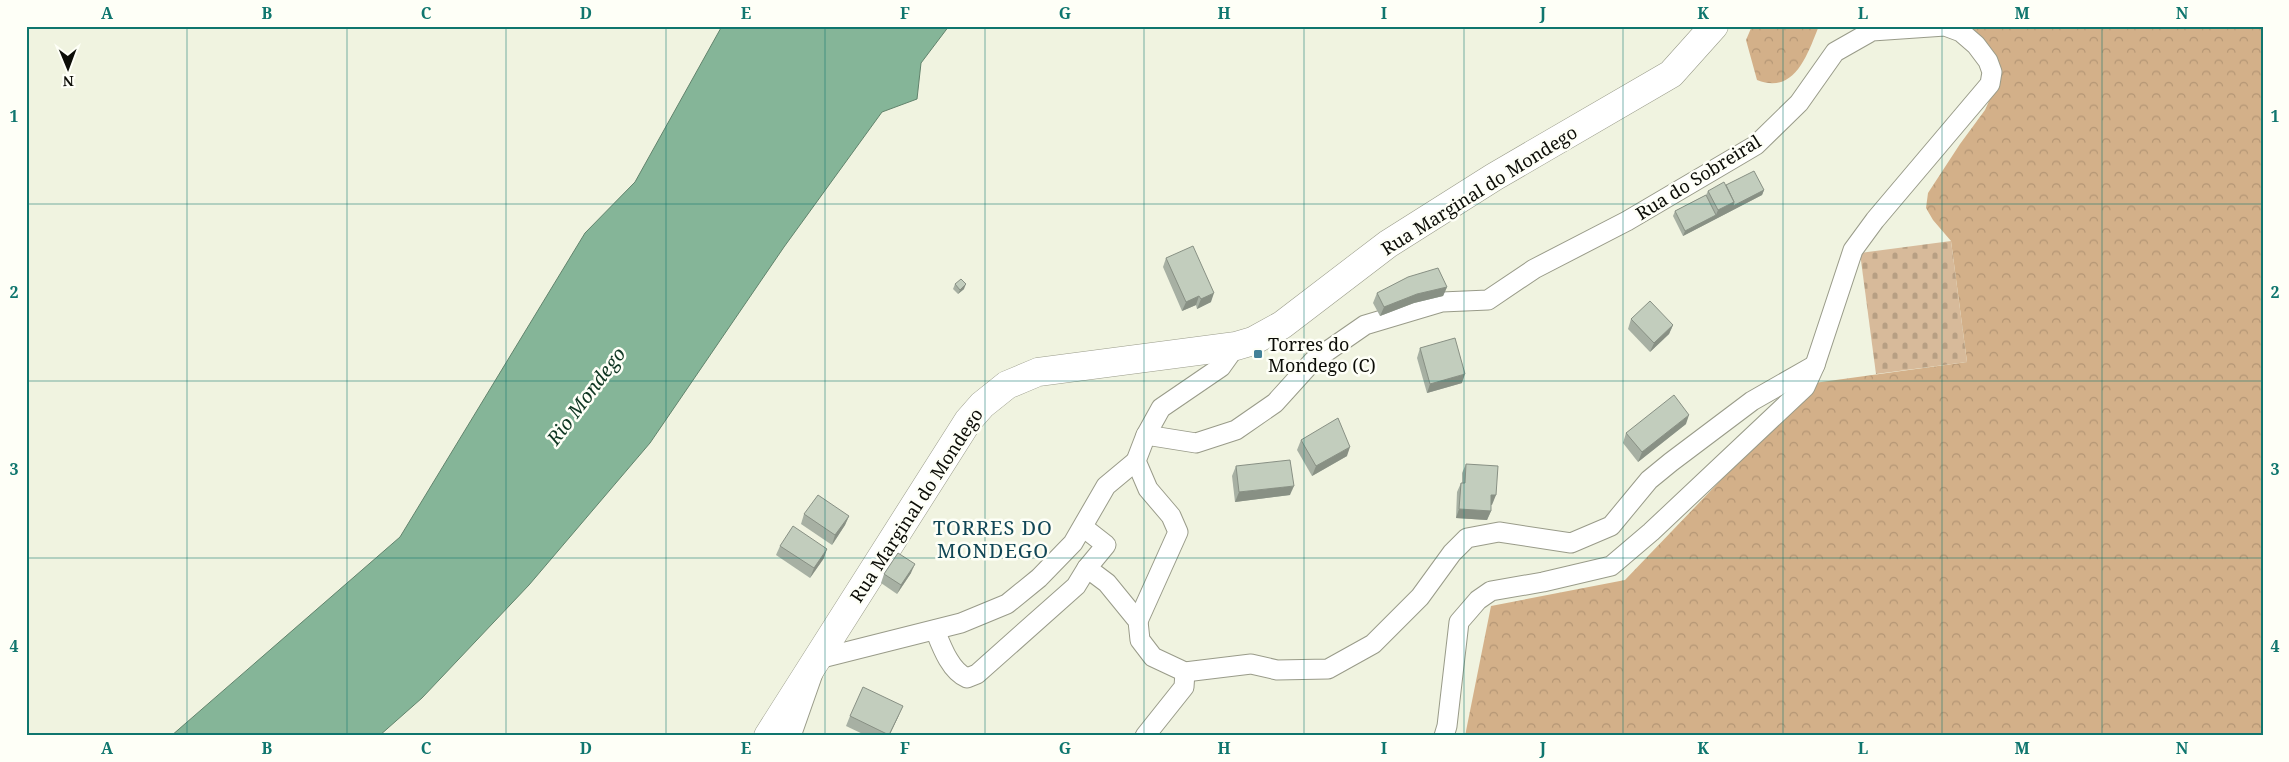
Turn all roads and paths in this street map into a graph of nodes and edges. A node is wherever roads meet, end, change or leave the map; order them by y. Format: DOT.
graph roads {
  1 [pos="1714,26"];
  2 [pos="1236,346"];
  3 [pos="1815,365"];
  4 [pos="1146,435"];
  5 [pos="1136,461"];
  6 [pos="1083,526"];
  7 [pos="1087,568"];
  8 [pos="1138,621"];
  9 [pos="935,630"];
  10 [pos="818,659"];
  11 [pos="1185,672"];
  12 [pos="768,736"];
  13 [pos="791,736"];
  14 [pos="1146,736"];
  15 [pos="1444,736"];
  1 -- 2 [label="main road, Rua Marginal do Mondego"];
  2 -- 4 [label="street"];
  2 -- 10 [label="main road, Rua Marginal do Mondego"];
  3 -- 4 [label="street, Rua do Sobreiral"];
  3 -- 11 [label="street"];
  3 -- 15 [label="street, Rua do Sobreiral"];
  4 -- 5 [label="street"];
  5 -- 6 [label="street"];
  5 -- 8 [label="street"];
  6 -- 7 [label="street"];
  6 -- 9 [label="street"];
  7 -- 8 [label="street"];
  7 -- 9 [label="street"];
  8 -- 11 [label="street"];
  9 -- 10 [label="street"];
  10 -- 12 [label="main road, Rua Marginal do Mondego"];
  10 -- 13 [label="street"];
  11 -- 14 [label="street"];
}
